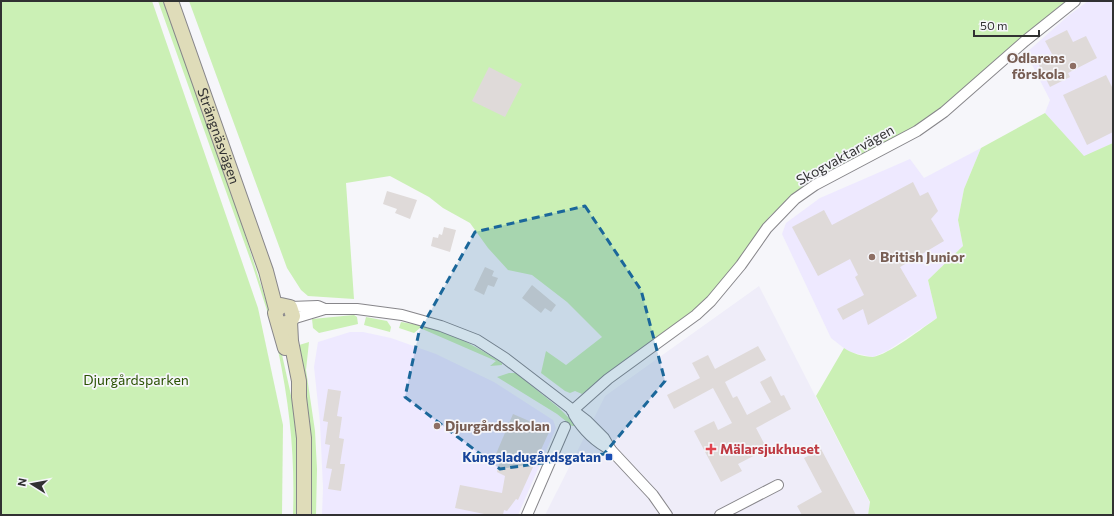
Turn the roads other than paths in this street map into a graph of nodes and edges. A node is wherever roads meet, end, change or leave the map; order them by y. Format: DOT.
graph roads {
  1 [pos="171,1"];
  2 [pos="1075,1"];
  3 [pos="285,314"];
  4 [pos="572,412"];
  5 [pos="565,428"];
  6 [pos="778,485"];
  7 [pos="304,515"];
  8 [pos="527,515"];
  9 [pos="667,515"];
  10 [pos="720,515"];
  1 -- 3 [label="main road, Strängnäsvägen"];
  2 -- 4 [label="street, Skogvaktarvägen"];
  3 -- 4 [label="street"];
  3 -- 7 [label="main road, Strängnäsvägen"];
  4 -- 9 [label="street"];
  5 -- 8 [label="street"];
  6 -- 10 [label="street"];
}
